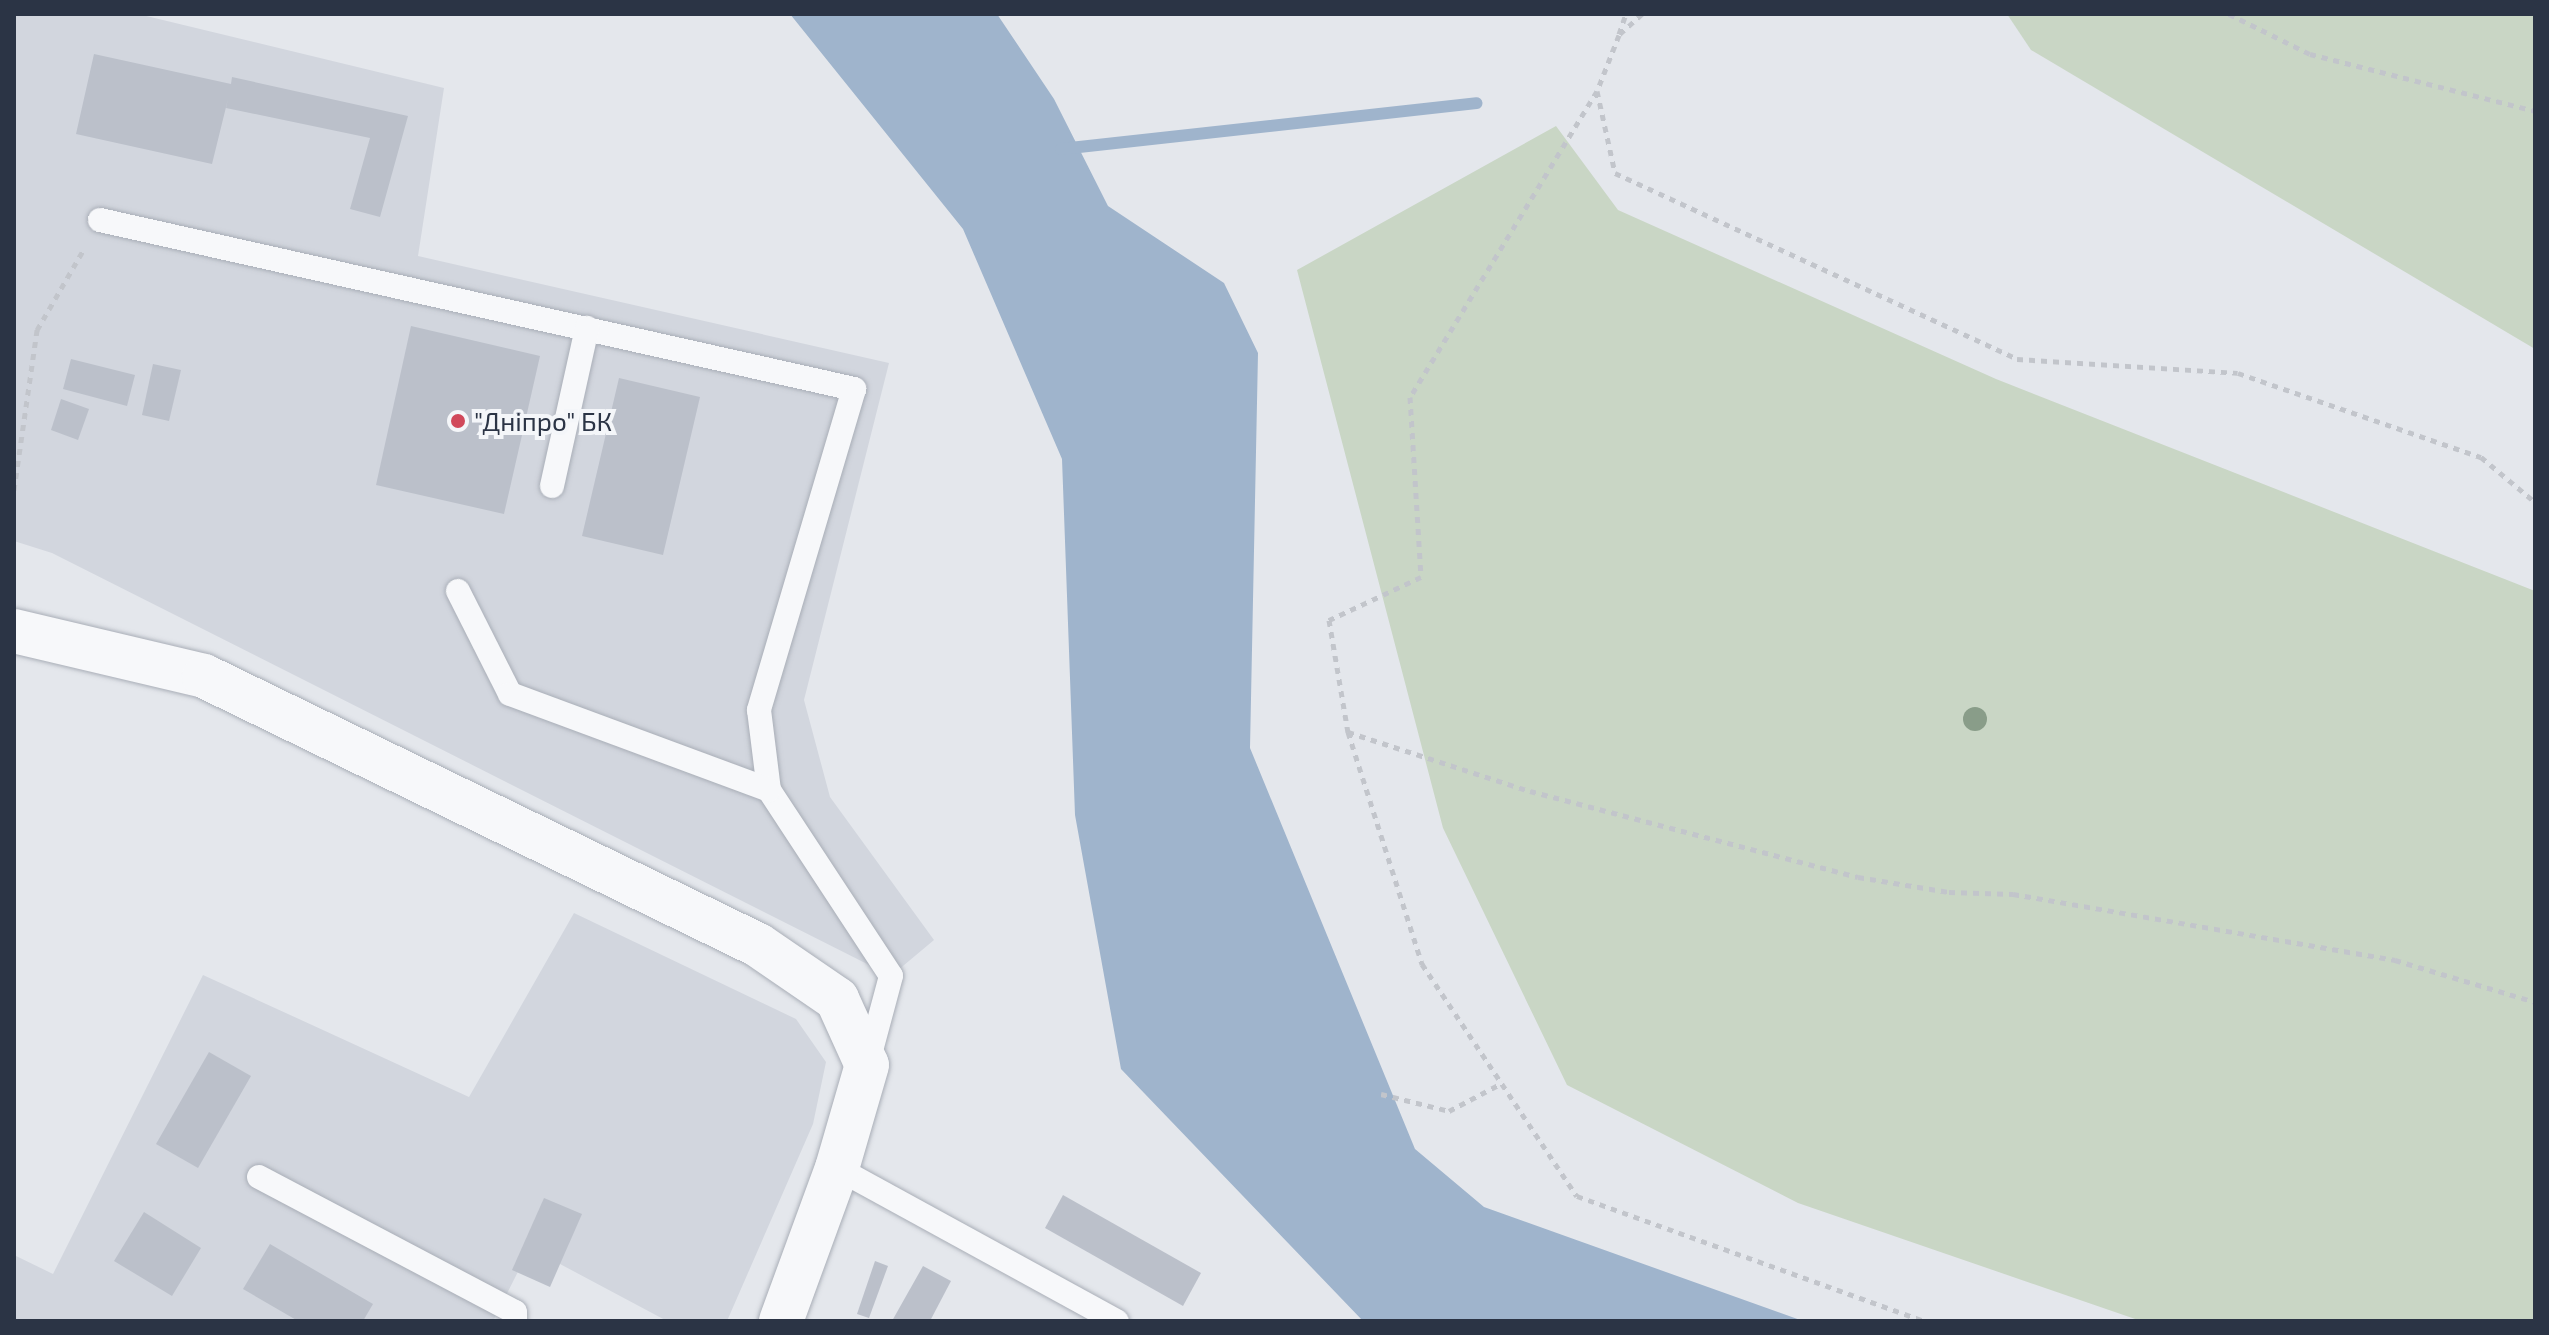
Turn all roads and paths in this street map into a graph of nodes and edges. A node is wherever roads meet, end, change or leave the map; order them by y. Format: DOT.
graph roads {
  1 [pos="1626,14"];
  2 [pos="1642,14"];
  3 [pos="2229,14"];
  4 [pos="1619,35"];
  5 [pos="1597,91"];
  6 [pos="2535,111"];
  7 [pos="100,220"];
  8 [pos="587,328"];
  9 [pos="552,486"];
  10 [pos="14,490"];
  11 [pos="2535,502"];
  12 [pos="458,591"];
  13 [pos="14,631"];
  14 [pos="1348,732"];
  15 [pos="769,790"];
  16 [pos="2535,1002"];
  17 [pos="867,1065"];
  18 [pos="1502,1083"];
  19 [pos="1381,1094"];
  20 [pos="837,1168"];
  21 [pos="259,1177"];
  22 [pos="521,1318"];
  23 [pos="781,1321"];
  24 [pos="1117,1321"];
  25 [pos="1925,1321"];
  1 -- 4 [label="path"];
  2 -- 4 [label="path"];
  3 -- 6 [label="path"];
  4 -- 5 [label="path"];
  5 -- 11 [label="path"];
  5 -- 14 [label="path"];
  7 -- 8 [label="lane"];
  7 -- 10 [label="path"];
  8 -- 9 [label="lane"];
  8 -- 15 [label="lane"];
  12 -- 15 [label="lane"];
  13 -- 17 [label="street"];
  14 -- 16 [label="path"];
  14 -- 18 [label="path"];
  15 -- 17 [label="lane"];
  17 -- 20 [label="street"];
  18 -- 19 [label="path"];
  18 -- 25 [label="path"];
  20 -- 23 [label="street"];
  20 -- 24 [label="lane"];
  21 -- 22 [label="lane"];
}
